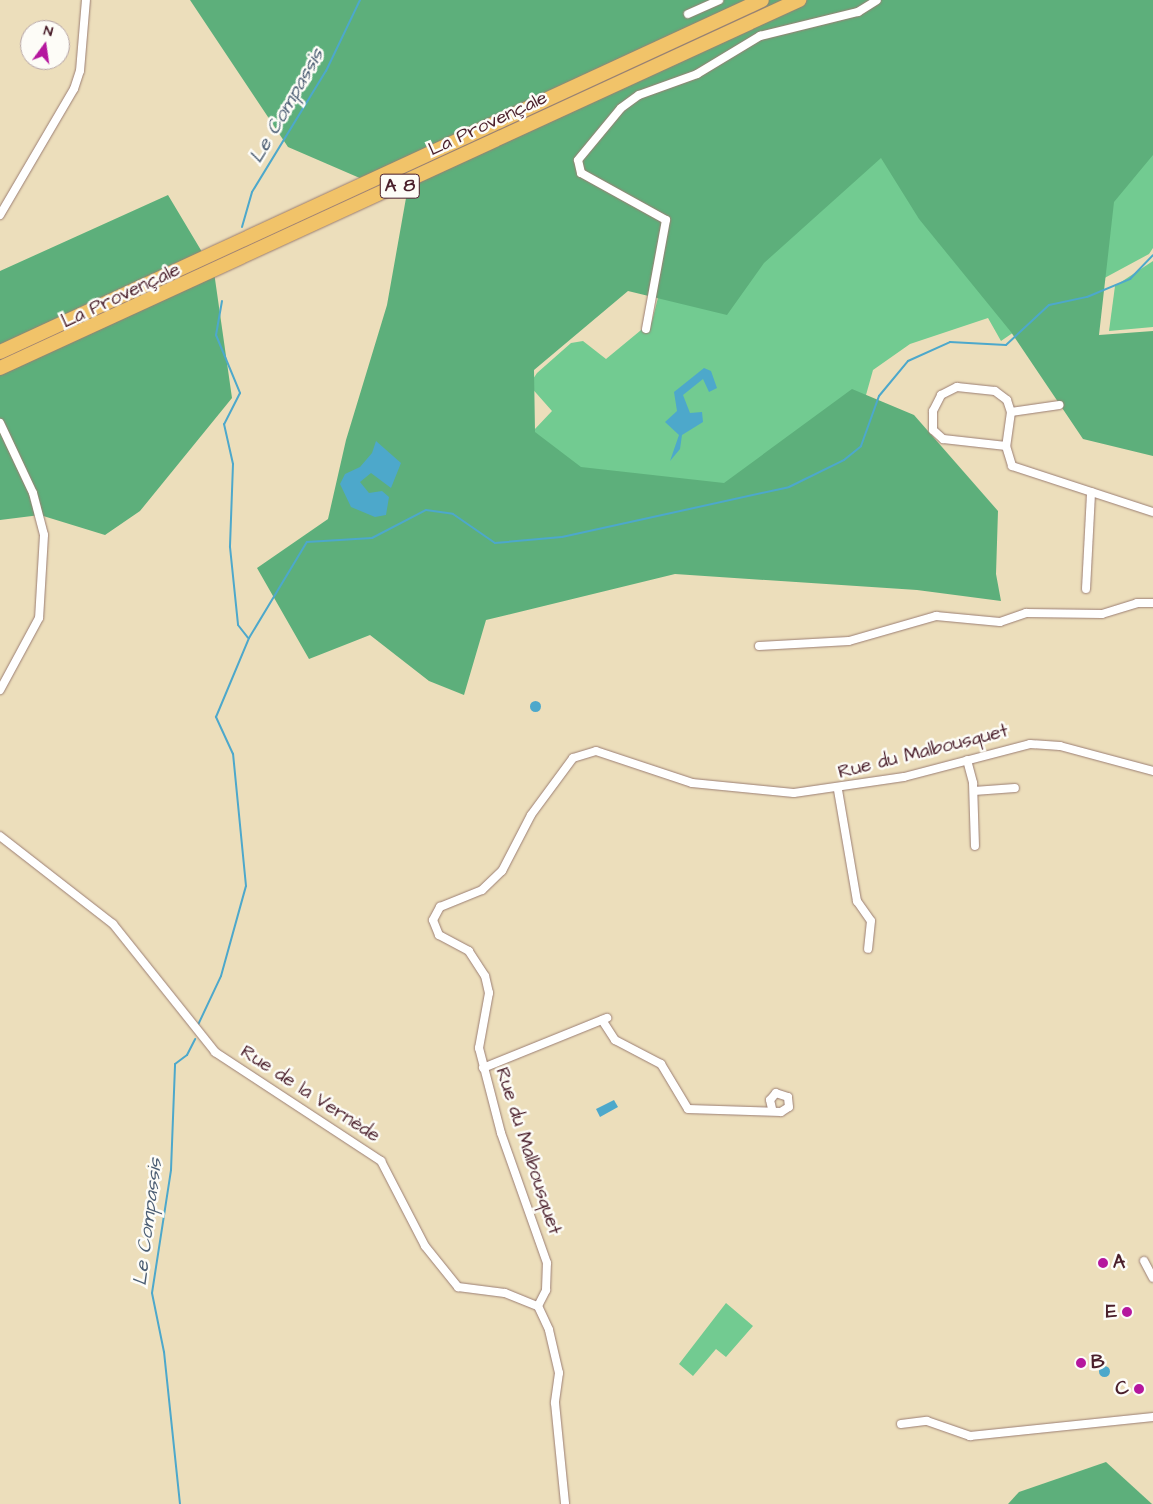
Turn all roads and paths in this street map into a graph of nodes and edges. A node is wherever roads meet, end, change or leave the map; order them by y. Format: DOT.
graph roads {
  1 [pos="86,0"];
  2 [pos="719,0"];
  3 [pos="762,0"];
  4 [pos="799,0"];
  5 [pos="877,0"];
  6 [pos="688,14"];
  7 [pos="0,215"];
  8 [pos="646,329"];
  9 [pos="0,352"];
  10 [pos="0,368"];
  11 [pos="1060,405"];
  12 [pos="1011,412"];
  13 [pos="0,423"];
  14 [pos="1006,446"];
  15 [pos="1091,492"];
  16 [pos="1153,512"];
  17 [pos="1086,589"];
  18 [pos="1153,604"];
  19 [pos="759,646"];
  20 [pos="0,690"];
  21 [pos="967,760"];
  22 [pos="1153,771"];
  23 [pos="1015,788"];
  24 [pos="838,790"];
  25 [pos="974,791"];
  26 [pos="0,836"];
  27 [pos="975,846"];
  28 [pos="868,950"];
  29 [pos="483,1068"];
  30 [pos="772,1109"];
  31 [pos="1144,1261"];
  32 [pos="1153,1278"];
  33 [pos="538,1306"];
  34 [pos="1153,1417"];
  35 [pos="900,1424"];
  36 [pos="565,1504"];
  1 -- 7 [label="street"];
  2 -- 6 [label="street"];
  3 -- 9 [label="highway, La Provençale / A 8"];
  4 -- 10 [label="highway, La Provençale / A 8"];
  5 -- 8 [label="street"];
  11 -- 12 [label="street"];
  12 -- 14 [label="street"];
  12 -- 14 [label="street"];
  13 -- 20 [label="street"];
  14 -- 15 [label="street"];
  15 -- 16 [label="street"];
  15 -- 17 [label="street"];
  18 -- 19 [label="street"];
  21 -- 22 [label="street, Rue du Malbousquet"];
  21 -- 24 [label="street, Rue du Malbousquet"];
  21 -- 25 [label="street"];
  23 -- 25 [label="street"];
  24 -- 28 [label="street"];
  24 -- 29 [label="street, Rue du Malbousquet"];
  25 -- 27 [label="street"];
  26 -- 33 [label="street, Rue de la Vernède"];
  29 -- 30 [label="street"];
  29 -- 33 [label="street, Rue du Malbousquet"];
  31 -- 32 [label="street"];
  33 -- 36 [label="street"];
  34 -- 35 [label="street"];
}
